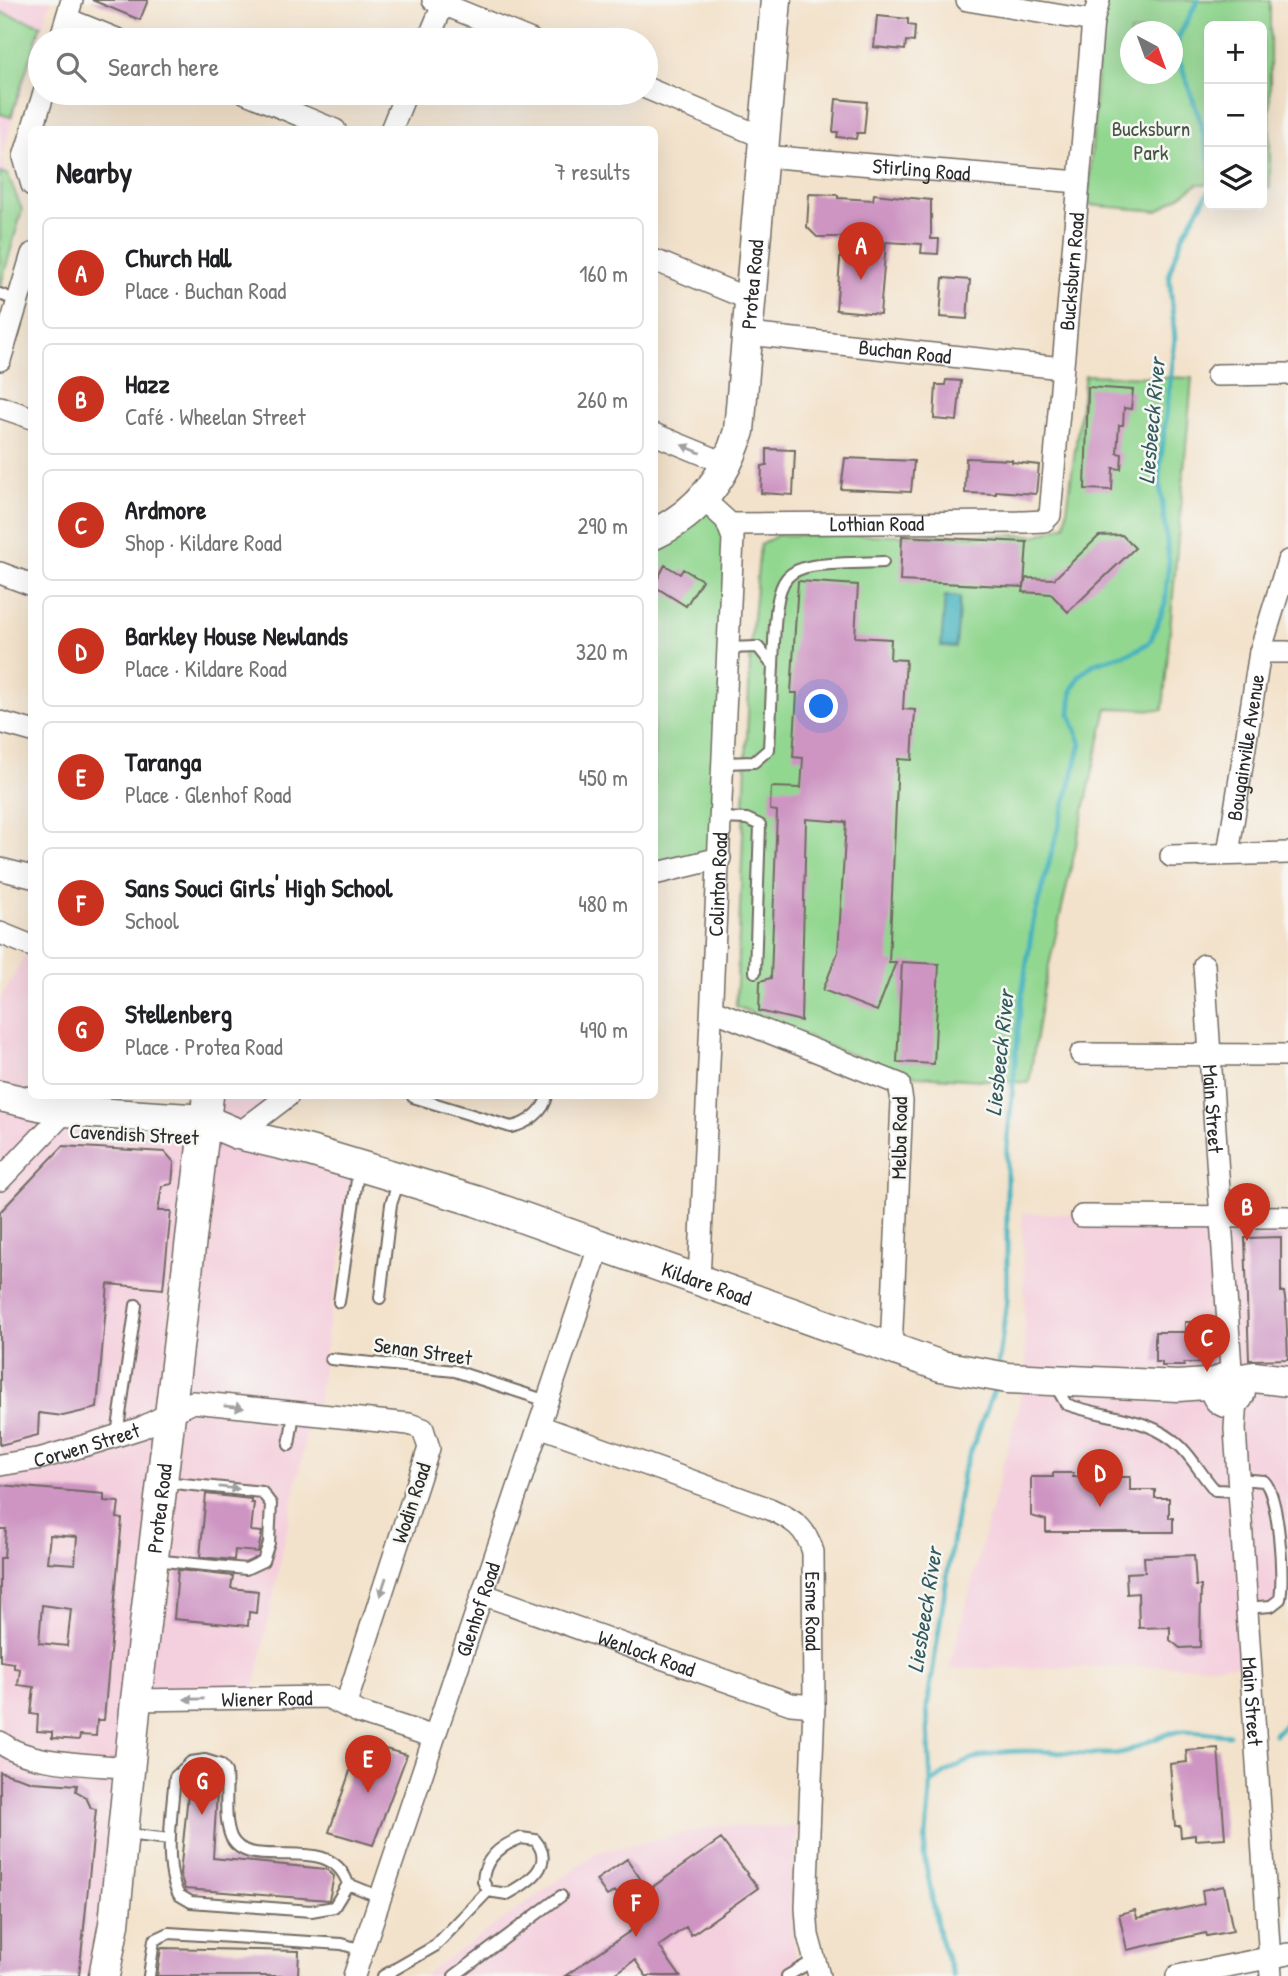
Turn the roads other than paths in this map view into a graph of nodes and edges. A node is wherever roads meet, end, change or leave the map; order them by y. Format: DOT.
graph roads {
  1 [pos="776,0"];
  2 [pos="967,0"];
  3 [pos="441,1"];
  4 [pos="69,9"];
  5 [pos="1096,10"];
  6 [pos="63,28"];
  7 [pos="100,28"];
  8 [pos="432,28"];
  9 [pos="503,28"];
  10 [pos="658,94"];
  11 [pos="40,105"];
  12 [pos="275,105"];
  13 [pos="402,105"];
  14 [pos="34,126"];
  15 [pos="325,126"];
  16 [pos="393,126"];
  17 [pos="28,144"];
  18 [pos="764,147"];
  19 [pos="28,171"];
  20 [pos="1079,183"];
  21 [pos="28,261"];
  22 [pos="658,262"];
  23 [pos="8,298"];
  24 [pos="751,300"];
  25 [pos="748,334"];
  26 [pos="0,360"];
  27 [pos="1062,368"];
  28 [pos="1288,374"];
  29 [pos="1217,375"];
  30 [pos="0,407"];
  31 [pos="28,417"];
  32 [pos="658,436"];
  33 [pos="727,464"];
  34 [pos="703,499"];
  35 [pos="1024,522"];
  36 [pos="729,524"];
  37 [pos="658,532"];
  38 [pos="1288,561"];
  39 [pos="883,562"];
  40 [pos="0,573"];
  41 [pos="28,584"];
  42 [pos="729,648"];
  43 [pos="1260,652"];
  44 [pos="1288,652"];
  45 [pos="773,666"];
  46 [pos="0,722"];
  47 [pos="28,730"];
  48 [pos="724,763"];
  49 [pos="721,818"];
  50 [pos="1228,853"];
  51 [pos="1288,853"];
  52 [pos="1171,856"];
  53 [pos="720,858"];
  54 [pos="0,869"];
  55 [pos="658,873"];
  56 [pos="28,876"];
  57 [pos="0,933"];
  58 [pos="28,944"];
  59 [pos="1204,965"];
  60 [pos="755,972"];
  61 [pos="713,1010"];
  62 [pos="1081,1054"];
  63 [pos="1211,1055"];
  64 [pos="1288,1055"];
  65 [pos="0,1096"];
  66 [pos="284,1099"];
  67 [pos="420,1099"];
  68 [pos="545,1099"];
  69 [pos="64,1111"];
  70 [pos="0,1117"];
  71 [pos="205,1118"];
  72 [pos="238,1134"];
  73 [pos="359,1166"];
  74 [pos="399,1178"];
  75 [pos="0,1180"];
  76 [pos="1082,1216"];
  77 [pos="1222,1217"];
  78 [pos="1288,1217"];
  79 [pos="600,1244"];
  80 [pos="699,1281"];
  81 [pos="380,1298"];
  82 [pos="339,1302"];
  83 [pos="136,1305"];
  84 [pos="891,1350"];
  85 [pos="331,1359"];
  86 [pos="1053,1380"];
  87 [pos="1280,1381"];
  88 [pos="1229,1395"];
  89 [pos="547,1401"];
  90 [pos="294,1413"];
  91 [pos="169,1414"];
  92 [pos="539,1426"];
  93 [pos="117,1436"];
  94 [pos="289,1445"];
  95 [pos="0,1465"];
  96 [pos="161,1482"];
  97 [pos="1238,1485"];
  98 [pos="152,1560"];
  99 [pos="482,1594"];
  100 [pos="1245,1608"];
  101 [pos="136,1700"];
  102 [pos="346,1704"];
  103 [pos="814,1706"];
  104 [pos="434,1737"];
  105 [pos="0,1742"];
  106 [pos="130,1769"];
  107 [pos="123,1834"];
  108 [pos="170,1839"];
  109 [pos="348,1884"];
  110 [pos="488,1891"];
  111 [pos="561,1896"];
  112 [pos="380,1897"];
  113 [pos="114,1924"];
  114 [pos="362,1950"];
  115 [pos="1276,1963"];
  116 [pos="816,1968"];
  117 [pos="104,1976"];
  118 [pos="119,1976"];
  119 [pos="149,1976"];
  120 [pos="354,1976"];
  121 [pos="383,1976"];
  122 [pos="454,1976"];
  123 [pos="788,1976"];
  124 [pos="1177,1976"];
  1 -- 18 [label="main road, Protea Road"];
  2 -- 5 [label="street"];
  3 -- 8 [label="street"];
  3 -- 9 [label="street"];
  4 -- 6 [label="street"];
  4 -- 7 [label="street"];
  5 -- 20 [label="street, Bucksburn Road"];
  10 -- 18 [label="street, Stirling Road"];
  11 -- 14 [label="street"];
  12 -- 15 [label="street"];
  13 -- 16 [label="street"];
  17 -- 19 [label="street"];
  18 -- 20 [label="street, Stirling Road"];
  18 -- 24 [label="main road, Protea Road"];
  20 -- 27 [label="street, Bucksburn Road"];
  21 -- 23 [label="street"];
  22 -- 24 [label="street"];
  23 -- 26 [label="street"];
  24 -- 25 [label="main road, Protea Road"];
  25 -- 27 [label="street, Buchan Road"];
  25 -- 33 [label="main road, Protea Road"];
  27 -- 35 [label="street, Bucksburn Road"];
  28 -- 29 [label="street"];
  30 -- 31 [label="street"];
  33 -- 32 [label="street, one-way"];
  33 -- 34 [label="main road, Protea Road"];
  34 -- 36 [label="street"];
  34 -- 37 [label="main road, Protea Road"];
  35 -- 36 [label="street, Lothian Road"];
  36 -- 42 [label="street, Colinton Road"];
  38 -- 43 [label="street, Bougainville Avenue"];
  39 -- 45 [label="lane"];
  40 -- 41 [label="street"];
  42 -- 45 [label="lane"];
  42 -- 48 [label="street, Colinton Road"];
  43 -- 44 [label="street"];
  43 -- 50 [label="street, Bougainville Avenue"];
  45 -- 48 [label="lane"];
  46 -- 47 [label="street"];
  48 -- 49 [label="street, Colinton Road"];
  49 -- 53 [label="street, Colinton Road"];
  49 -- 60 [label="lane"];
  50 -- 51 [label="street"];
  50 -- 52 [label="street"];
  53 -- 55 [label="street"];
  53 -- 61 [label="street, Colinton Road"];
  54 -- 56 [label="street"];
  57 -- 58 [label="street"];
  59 -- 63 [label="street, Main Street"];
  61 -- 80 [label="street, Colinton Road"];
  61 -- 84 [label="street, Melba Road"];
  62 -- 63 [label="street"];
  63 -- 64 [label="street"];
  63 -- 77 [label="street, Main Street"];
  65 -- 69 [label="main road, Cavendish Street"];
  66 -- 72 [label="street"];
  67 -- 68 [label="lane"];
  69 -- 70 [label="main road, Cavendish Street"];
  69 -- 71 [label="main road, Cavendish Street"];
  69 -- 75 [label="street"];
  71 -- 72 [label="main road, Cavendish Street"];
  71 -- 91 [label="main road, Protea Road"];
  72 -- 73 [label="main road, Kildare Road"];
  73 -- 74 [label="main road, Kildare Road"];
  73 -- 82 [label="lane"];
  74 -- 79 [label="main road, Kildare Road"];
  74 -- 81 [label="lane"];
  76 -- 77 [label="street"];
  77 -- 78 [label="street"];
  77 -- 88 [label="street, Main Street"];
  79 -- 80 [label="main road, Kildare Road"];
  79 -- 89 [label="street, Glenhof Road"];
  80 -- 84 [label="main road, Kildare Road"];
  83 -- 93 [label="lane"];
  84 -- 86 [label="main road, Kildare Road"];
  85 -- 89 [label="lane, Senan Street"];
  86 -- 88 [label="main road, Kildare Road"];
  86 -- 97 [label="lane"];
  87 -- 88 [label="main road, Kildare Road"];
  88 -- 97 [label="street, Main Street"];
  89 -- 92 [label="street, Glenhof Road"];
  91 -- 90 [label="street, Wodin Road, one-way"];
  90 -- 94 [label="lane"];
  90 -- 102 [label="street, Wodin Road, one-way"];
  91 -- 93 [label="street, Corwen Street"];
  91 -- 96 [label="main road, Protea Road"];
  92 -- 99 [label="street, Glenhof Road"];
  92 -- 103 [label="street, Esme Road"];
  93 -- 95 [label="street, Corwen Street"];
  96 -- 98 [label="main road, Protea Road"];
  96 -- 98 [label="lane, one-way"];
  97 -- 100 [label="street, Main Street"];
  97 -- 100 [label="lane"];
  98 -- 101 [label="main road, Protea Road"];
  99 -- 103 [label="street, Wenlock Road"];
  99 -- 104 [label="street, Glenhof Road"];
  100 -- 115 [label="street, Main Street"];
  102 -- 101 [label="street, Wiener Road, one-way"];
  101 -- 106 [label="main road, Protea Road"];
  102 -- 104 [label="street, Wiener Road"];
  103 -- 116 [label="street, Esme Road"];
  104 -- 112 [label="street, Glenhof Road"];
  105 -- 106 [label="street"];
  106 -- 107 [label="main road, Protea Road"];
  107 -- 108 [label="lane"];
  107 -- 113 [label="main road, Protea Road"];
  108 -- 109 [label="lane"];
  108 -- 109 [label="lane"];
  109 -- 112 [label="lane"];
  110 -- 110 [label="lane"];
  110 -- 121 [label="lane"];
  111 -- 122 [label="lane"];
  112 -- 114 [label="street, Glenhof Road"];
  113 -- 117 [label="main road, Protea Road"];
  113 -- 118 [label="main road, Protea Road"];
  114 -- 119 [label="lane"];
  114 -- 120 [label="street, Glenhof Road"];
  115 -- 124 [label="street"];
  116 -- 123 [label="lane"];
}
